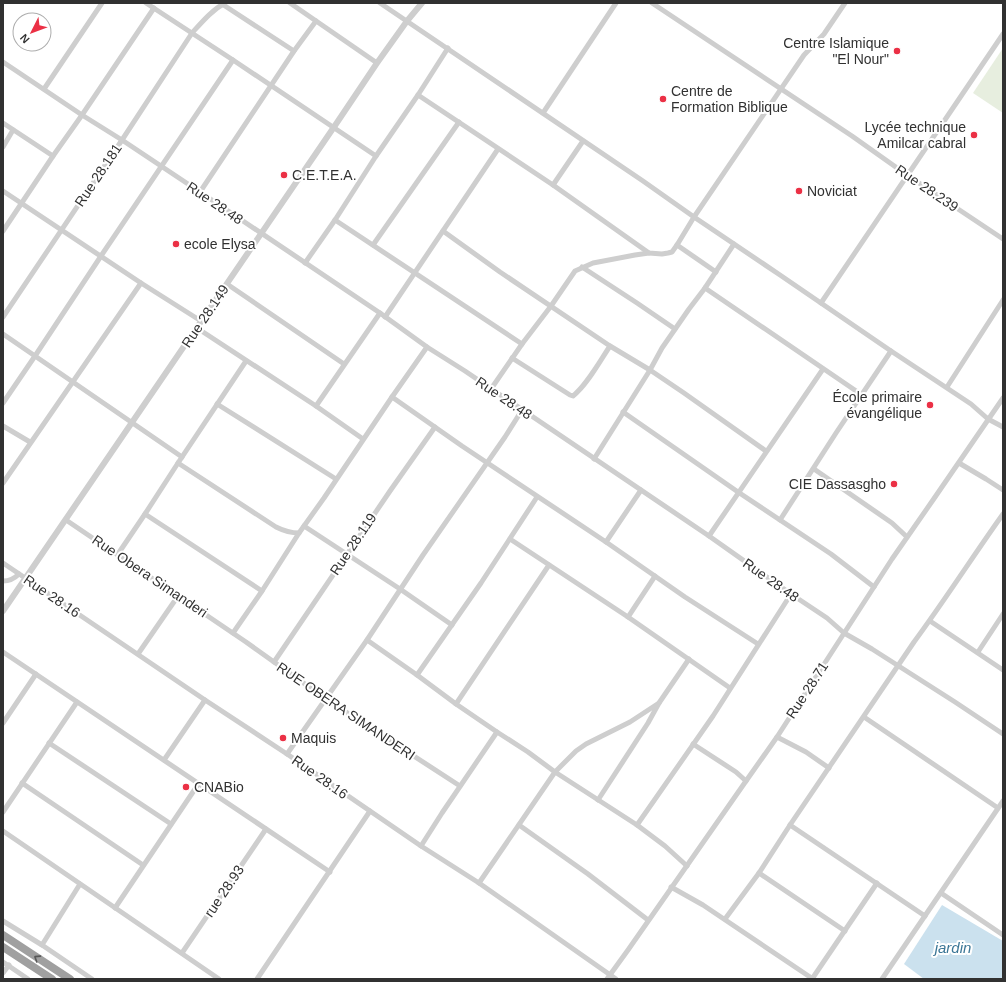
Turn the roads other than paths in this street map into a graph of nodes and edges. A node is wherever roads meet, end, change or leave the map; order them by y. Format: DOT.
graph roads {
  1 [pos="102,3"];
  2 [pos="146,3"];
  3 [pos="290,3"];
  4 [pos="380,3"];
  5 [pos="422,3"];
  6 [pos="616,3"];
  7 [pos="652,3"];
  8 [pos="845,3"];
  9 [pos="224,4"];
  10 [pos="154,8"];
  11 [pos="316,20"];
  12 [pos="407,21"];
  13 [pos="192,33"];
  14 [pos="1003,34"];
  15 [pos="448,48"];
  16 [pos="294,51"];
  17 [pos="233,60"];
  18 [pos="3,62"];
  19 [pos="377,63"];
  20 [pos="271,85"];
  21 [pos="44,89"];
  22 [pos="780,89"];
  23 [pos="418,95"];
  24 [pos="543,113"];
  25 [pos="82,115"];
  26 [pos="459,122"];
  27 [pos="3,123"];
  28 [pos="334,128"];
  29 [pos="14,130"];
  30 [pos="122,140"];
  31 [pos="583,141"];
  32 [pos="3,147"];
  33 [pos="498,148"];
  34 [pos="53,156"];
  35 [pos="376,156"];
  36 [pos="162,167"];
  37 [pos="907,175"];
  38 [pos="553,185"];
  39 [pos="3,191"];
  40 [pos="200,192"];
  41 [pos="21,204"];
  42 [pos="694,217"];
  43 [pos="335,220"];
  44 [pos="61,230"];
  45 [pos="3,231"];
  46 [pos="442,231"];
  47 [pos="262,234"];
  48 [pos="1003,239"];
  49 [pos="734,244"];
  50 [pos="373,245"];
  51 [pos="677,245"];
  52 [pos="649,253"];
  53 [pos="101,256"];
  54 [pos="305,263"];
  55 [pos="582,267"];
  56 [pos="716,272"];
  57 [pos="414,273"];
  58 [pos="141,283"];
  59 [pos="227,284"];
  60 [pos="705,288"];
  61 [pos="1003,300"];
  62 [pos="821,303"];
  63 [pos="551,306"];
  64 [pos="380,313"];
  65 [pos="3,317"];
  66 [pos="385,317"];
  67 [pos="201,322"];
  68 [pos="197,328"];
  69 [pos="675,329"];
  70 [pos="3,334"];
  71 [pos="522,344"];
  72 [pos="610,346"];
  73 [pos="427,347"];
  74 [pos="891,351"];
  75 [pos="36,356"];
  76 [pos="512,358"];
  77 [pos="246,361"];
  78 [pos="344,364"];
  79 [pos="823,369"];
  80 [pos="650,370"];
  81 [pos="73,383"];
  82 [pos="947,388"];
  83 [pos="491,389"];
  84 [pos="862,395"];
  85 [pos="392,397"];
  86 [pos="1003,398"];
  87 [pos="3,403"];
  88 [pos="217,404"];
  89 [pos="316,406"];
  90 [pos="522,410"];
  91 [pos="623,412"];
  92 [pos="988,419"];
  93 [pos="131,423"];
  94 [pos="3,426"];
  95 [pos="435,427"];
  96 [pos="1003,427"];
  97 [pos="363,439"];
  98 [pos="30,442"];
  99 [pos="766,451"];
  100 [pos="182,457"];
  101 [pos="594,459"];
  102 [pos="487,462"];
  103 [pos="178,463"];
  104 [pos="959,463"];
  105 [pos="814,469"];
  106 [pos="336,479"];
  107 [pos="3,483"];
  108 [pos="640,490"];
  109 [pos="1003,490"];
  110 [pos="738,492"];
  111 [pos="537,497"];
  112 [pos="146,514"];
  113 [pos="1003,514"];
  114 [pos="66,520"];
  115 [pos="780,520"];
  116 [pos="304,526"];
  117 [pos="299,533"];
  118 [pos="709,536"];
  119 [pos="907,537"];
  120 [pos="510,538"];
  121 [pos="606,542"];
  122 [pos="118,554"];
  123 [pos="346,554"];
  124 [pos="3,563"];
  125 [pos="549,565"];
  126 [pos="19,574"];
  127 [pos="655,576"];
  128 [pos="26,578"];
  129 [pos="3,581"];
  130 [pos="874,587"];
  131 [pos="400,589"];
  132 [pos="262,591"];
  133 [pos="791,594"];
  134 [pos="178,596"];
  135 [pos="3,611"];
  136 [pos="1003,614"];
  137 [pos="628,617"];
  138 [pos="930,621"];
  139 [pos="452,625"];
  140 [pos="234,633"];
  141 [pos="844,634"];
  142 [pos="367,640"];
  143 [pos="758,644"];
  144 [pos="3,652"];
  145 [pos="978,652"];
  146 [pos="138,654"];
  147 [pos="689,659"];
  148 [pos="274,662"];
  149 [pos="898,666"];
  150 [pos="1003,670"];
  151 [pos="36,674"];
  152 [pos="417,675"];
  153 [pos="730,688"];
  154 [pos="326,699"];
  155 [pos="205,700"];
  156 [pos="77,702"];
  157 [pos="659,703"];
  158 [pos="456,704"];
  159 [pos="864,717"];
  160 [pos="3,723"];
  161 [pos="497,732"];
  162 [pos="1003,734"];
  163 [pos="777,737"];
  164 [pos="49,743"];
  165 [pos="693,744"];
  166 [pos="288,754"];
  167 [pos="164,760"];
  168 [pos="829,768"];
  169 [pos="555,772"];
  170 [pos="746,781"];
  171 [pos="22,783"];
  172 [pos="199,783"];
  173 [pos="460,786"];
  174 [pos="598,800"];
  175 [pos="1003,801"];
  176 [pos="998,808"];
  177 [pos="370,811"];
  178 [pos="3,812"];
  179 [pos="171,824"];
  180 [pos="519,825"];
  181 [pos="637,825"];
  182 [pos="790,825"];
  183 [pos="266,829"];
  184 [pos="3,831"];
  185 [pos="421,846"];
  186 [pos="144,865"];
  187 [pos="687,866"];
  188 [pos="330,872"];
  189 [pos="759,873"];
  190 [pos="479,883"];
  191 [pos="877,883"];
  192 [pos="80,884"];
  193 [pos="672,887"];
  194 [pos="941,893"];
  195 [pos="115,908"];
  196 [pos="925,916"];
  197 [pos="725,919"];
  198 [pos="648,920"];
  199 [pos="3,921"];
  200 [pos="845,931"];
  201 [pos="3,935"];
  202 [pos="1003,935"];
  203 [pos="42,945"];
  204 [pos="3,947"];
  205 [pos="182,953"];
  206 [pos="3,962"];
  207 [pos="9,965"];
  208 [pos="3,973"];
  209 [pos="608,977"];
  210 [pos="28,979"];
  211 [pos="52,979"];
  212 [pos="70,979"];
  213 [pos="92,979"];
  214 [pos="219,979"];
  215 [pos="257,979"];
  216 [pos="616,979"];
  217 [pos="813,979"];
  218 [pos="882,979"];
  1 -- 21 [label="street"];
  2 -- 10 [label="street"];
  3 -- 11 [label="street"];
  4 -- 12 [label="street"];
  5 -- 12 [label="street, Rue 28.149"];
  6 -- 24 [label="street"];
  7 -- 22 [label="street, Rue 28.239"];
  8 -- 22 [label="street"];
  9 -- 13 [label="street, Rue 28.181"];
  9 -- 16 [label="street"];
  10 -- 13 [label="street"];
  10 -- 25 [label="street"];
  11 -- 16 [label="street"];
  11 -- 19 [label="street"];
  12 -- 15 [label="street"];
  12 -- 19 [label="street, Rue 28.149"];
  13 -- 17 [label="street"];
  13 -- 30 [label="street, Rue 28.181"];
  14 -- 37 [label="street"];
  15 -- 23 [label="street"];
  15 -- 24 [label="street"];
  16 -- 20 [label="street"];
  17 -- 20 [label="street"];
  17 -- 36 [label="street"];
  18 -- 21 [label="street, Rue 28.48"];
  19 -- 28 [label="street, Rue 28.149"];
  20 -- 28 [label="street"];
  20 -- 40 [label="street"];
  21 -- 25 [label="street, Rue 28.48"];
  22 -- 37 [label="street, Rue 28.239"];
  22 -- 42 [label="street"];
  23 -- 26 [label="street"];
  23 -- 35 [label="street"];
  24 -- 31 [label="street"];
  25 -- 30 [label="street, Rue 28.48"];
  25 -- 34 [label="street"];
  26 -- 33 [label="street"];
  26 -- 50 [label="street"];
  27 -- 29 [label="street"];
  28 -- 35 [label="street"];
  28 -- 47 [label="street, Rue 28.149"];
  29 -- 32 [label="street"];
  29 -- 34 [label="street"];
  30 -- 36 [label="street, Rue 28.48"];
  30 -- 44 [label="street, Rue 28.181"];
  31 -- 38 [label="street"];
  31 -- 42 [label="street"];
  33 -- 38 [label="street"];
  33 -- 46 [label="street"];
  34 -- 41 [label="street"];
  35 -- 43 [label="street"];
  36 -- 40 [label="street, Rue 28.48"];
  36 -- 53 [label="street"];
  37 -- 48 [label="street, Rue 28.239"];
  37 -- 62 [label="street"];
  38 -- 52 [label="street"];
  39 -- 41 [label="street"];
  40 -- 47 [label="street, Rue 28.48"];
  41 -- 44 [label="street"];
  41 -- 45 [label="street"];
  42 -- 49 [label="street"];
  42 -- 51 [label="street"];
  43 -- 50 [label="street"];
  43 -- 54 [label="street"];
  44 -- 53 [label="street"];
  44 -- 65 [label="street, Rue 28.181"];
  46 -- 57 [label="street"];
  46 -- 63 [label="street"];
  47 -- 54 [label="street, Rue 28.48"];
  47 -- 59 [label="street, Rue 28.149"];
  49 -- 56 [label="street"];
  49 -- 62 [label="street"];
  50 -- 57 [label="street"];
  51 -- 52 [label="street"];
  51 -- 56 [label="street"];
  52 -- 55 [label="street"];
  53 -- 58 [label="street"];
  53 -- 75 [label="street"];
  54 -- 64 [label="street, Rue 28.48"];
  55 -- 63 [label="street"];
  55 -- 69 [label="street"];
  56 -- 60 [label="street"];
  57 -- 66 [label="street"];
  57 -- 71 [label="street"];
  58 -- 67 [label="street"];
  58 -- 81 [label="street"];
  59 -- 67 [label="street, Rue 28.149"];
  59 -- 78 [label="street"];
  60 -- 69 [label="street"];
  60 -- 79 [label="street"];
  61 -- 82 [label="street"];
  62 -- 74 [label="street"];
  63 -- 71 [label="street"];
  63 -- 72 [label="street"];
  64 -- 66 [label="street, Rue 28.48"];
  64 -- 78 [label="street"];
  66 -- 73 [label="street, Rue 28.48"];
  67 -- 68 [label="street, Rue 28.149"];
  68 -- 77 [label="street"];
  68 -- 93 [label="street, Rue 28.149"];
  69 -- 80 [label="street"];
  70 -- 75 [label="street"];
  71 -- 76 [label="street"];
  72 -- 76 [label="street"];
  72 -- 80 [label="street"];
  73 -- 83 [label="street, Rue 28.48"];
  73 -- 85 [label="street"];
  74 -- 82 [label="street"];
  74 -- 84 [label="street"];
  75 -- 81 [label="street"];
  75 -- 87 [label="street"];
  76 -- 83 [label="street"];
  77 -- 88 [label="street"];
  77 -- 89 [label="street"];
  78 -- 89 [label="street"];
  79 -- 84 [label="street"];
  79 -- 99 [label="street"];
  80 -- 91 [label="street"];
  80 -- 99 [label="street"];
  81 -- 93 [label="street"];
  81 -- 98 [label="street"];
  82 -- 92 [label="street"];
  83 -- 90 [label="street, Rue 28.48"];
  84 -- 105 [label="street"];
  85 -- 95 [label="street"];
  85 -- 97 [label="street"];
  86 -- 92 [label="street, Rue 28.71"];
  88 -- 100 [label="street"];
  88 -- 106 [label="street"];
  89 -- 97 [label="street"];
  90 -- 101 [label="street, Rue 28.48"];
  90 -- 102 [label="street"];
  91 -- 101 [label="street"];
  91 -- 110 [label="street"];
  92 -- 96 [label="street"];
  92 -- 104 [label="street, Rue 28.71"];
  93 -- 100 [label="street"];
  93 -- 114 [label="street, Rue 28.149"];
  94 -- 98 [label="street"];
  95 -- 102 [label="street"];
  95 -- 123 [label="street, Rue 28.119"];
  97 -- 106 [label="street"];
  98 -- 107 [label="street"];
  99 -- 110 [label="street"];
  100 -- 103 [label="street"];
  101 -- 108 [label="street, Rue 28.48"];
  102 -- 111 [label="street"];
  102 -- 131 [label="street"];
  103 -- 112 [label="street"];
  103 -- 117 [label="street"];
  104 -- 109 [label="street"];
  104 -- 119 [label="street, Rue 28.71"];
  105 -- 115 [label="street"];
  105 -- 119 [label="street"];
  106 -- 116 [label="street"];
  108 -- 118 [label="street, Rue 28.48"];
  108 -- 121 [label="street"];
  110 -- 115 [label="street"];
  110 -- 118 [label="street"];
  111 -- 120 [label="street"];
  111 -- 121 [label="street"];
  112 -- 122 [label="street"];
  112 -- 132 [label="street"];
  113 -- 138 [label="street"];
  114 -- 122 [label="street, Rue Obera Simanderi"];
  114 -- 128 [label="street, Rue 28.149"];
  115 -- 130 [label="street"];
  116 -- 117 [label="street"];
  116 -- 123 [label="street"];
  117 -- 132 [label="street"];
  118 -- 133 [label="street, Rue 28.48"];
  119 -- 130 [label="street, Rue 28.71"];
  120 -- 125 [label="street"];
  120 -- 139 [label="street"];
  121 -- 127 [label="street"];
  122 -- 134 [label="street, Rue Obera Simanderi"];
  123 -- 131 [label="street"];
  123 -- 148 [label="street, Rue 28.119"];
  124 -- 126 [label="street, Rue 28.16"];
  125 -- 137 [label="street"];
  125 -- 158 [label="street"];
  126 -- 128 [label="street, Rue 28.16"];
  126 -- 129 [label="street"];
  127 -- 137 [label="street"];
  127 -- 143 [label="street"];
  128 -- 135 [label="street, Rue 28.149"];
  128 -- 146 [label="street, Rue 28.16"];
  130 -- 141 [label="street, Rue 28.71"];
  131 -- 139 [label="street"];
  131 -- 142 [label="street"];
  132 -- 140 [label="street"];
  133 -- 141 [label="street, Rue 28.48"];
  133 -- 143 [label="street"];
  134 -- 140 [label="street, Rue Obera Simanderi"];
  134 -- 146 [label="street"];
  136 -- 145 [label="street"];
  137 -- 147 [label="street"];
  138 -- 145 [label="street"];
  138 -- 149 [label="street"];
  139 -- 152 [label="street"];
  140 -- 148 [label="street, RUE OBERA SIMANDERI"];
  141 -- 149 [label="street, Rue 28.48"];
  141 -- 163 [label="street, Rue 28.71"];
  142 -- 152 [label="street"];
  142 -- 154 [label="street"];
  143 -- 153 [label="street"];
  144 -- 151 [label="street"];
  145 -- 150 [label="street"];
  146 -- 155 [label="street, Rue 28.16"];
  147 -- 153 [label="street"];
  147 -- 157 [label="street"];
  148 -- 154 [label="street, RUE OBERA SIMANDERI"];
  149 -- 159 [label="street"];
  149 -- 162 [label="street, Rue 28.48"];
  151 -- 156 [label="street"];
  151 -- 160 [label="street"];
  152 -- 158 [label="street"];
  153 -- 165 [label="street"];
  154 -- 166 [label="street"];
  154 -- 173 [label="street, RUE OBERA SIMANDERI"];
  155 -- 166 [label="street, Rue 28.16"];
  155 -- 167 [label="street"];
  156 -- 164 [label="street"];
  156 -- 167 [label="street"];
  157 -- 169 [label="street"];
  157 -- 174 [label="street"];
  158 -- 161 [label="street"];
  159 -- 168 [label="street"];
  159 -- 176 [label="street"];
  161 -- 169 [label="street"];
  161 -- 173 [label="street"];
  163 -- 168 [label="street"];
  163 -- 170 [label="street, Rue 28.71"];
  164 -- 171 [label="street"];
  164 -- 179 [label="street"];
  165 -- 170 [label="street"];
  165 -- 181 [label="street"];
  166 -- 177 [label="street, Rue 28.16"];
  167 -- 172 [label="street"];
  168 -- 182 [label="street"];
  169 -- 174 [label="street"];
  169 -- 180 [label="street"];
  170 -- 187 [label="street, Rue 28.71"];
  171 -- 178 [label="street"];
  171 -- 186 [label="street"];
  172 -- 179 [label="street"];
  172 -- 183 [label="street"];
  173 -- 185 [label="street"];
  174 -- 181 [label="street"];
  175 -- 176 [label="street"];
  176 -- 194 [label="street"];
  177 -- 185 [label="street, Rue 28.16"];
  177 -- 188 [label="street"];
  179 -- 186 [label="street"];
  180 -- 190 [label="street"];
  180 -- 198 [label="street"];
  181 -- 187 [label="street"];
  182 -- 189 [label="street"];
  182 -- 191 [label="street"];
  183 -- 188 [label="street"];
  183 -- 205 [label="street, rue 28.93"];
  184 -- 192 [label="street"];
  185 -- 190 [label="street, Rue 28.16"];
  186 -- 195 [label="street"];
  187 -- 193 [label="street, Rue 28.71"];
  188 -- 215 [label="street"];
  189 -- 197 [label="street"];
  189 -- 200 [label="street"];
  190 -- 209 [label="street, Rue 28.16"];
  191 -- 196 [label="street"];
  191 -- 200 [label="street"];
  192 -- 195 [label="street"];
  192 -- 203 [label="street"];
  193 -- 197 [label="street"];
  193 -- 198 [label="street, Rue 28.71"];
  194 -- 196 [label="street"];
  194 -- 202 [label="street"];
  195 -- 205 [label="street"];
  196 -- 218 [label="street"];
  197 -- 217 [label="street"];
  198 -- 209 [label="street, Rue 28.71"];
  199 -- 203 [label="street"];
  200 -- 217 [label="street"];
  212 -- 201 [label="highway, one-way"];
  203 -- 213 [label="street"];
  204 -- 211 [label="highway"];
  205 -- 214 [label="street"];
  206 -- 207 [label="street"];
  207 -- 208 [label="street"];
  207 -- 210 [label="street"];
  209 -- 216 [label="street, Rue 28.16"];
}
